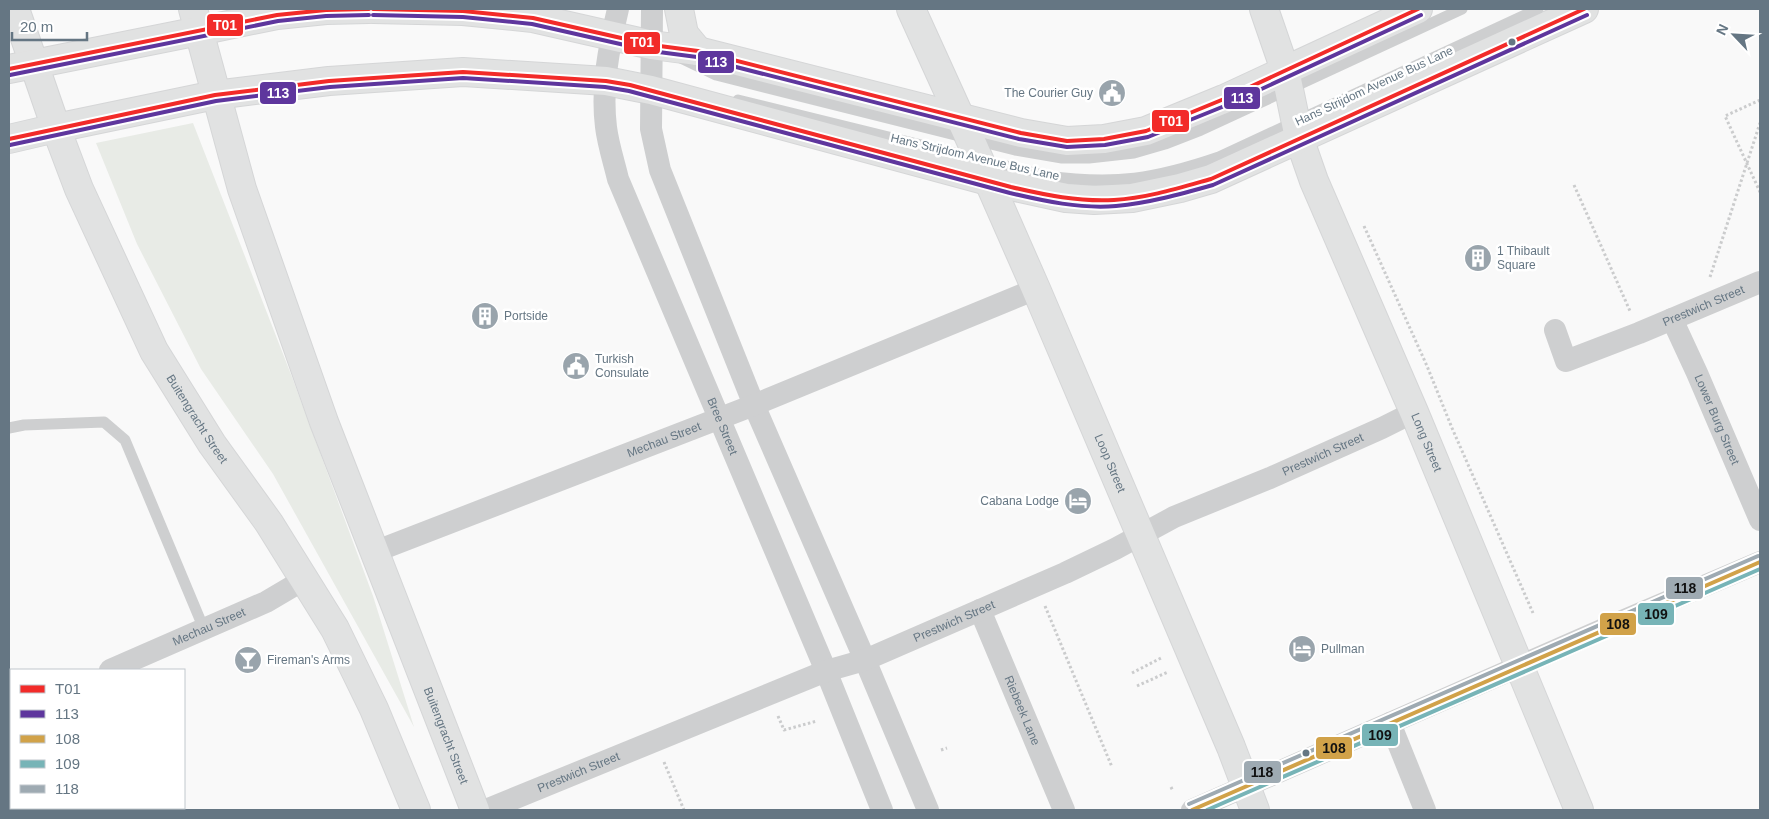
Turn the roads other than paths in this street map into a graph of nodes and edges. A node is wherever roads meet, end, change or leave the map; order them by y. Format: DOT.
graph roads {
  1 [pos="15,9"];
  2 [pos="371,9"];
  3 [pos="652,9"];
  4 [pos="679,9"];
  5 [pos="911,9"];
  6 [pos="1264,9"];
  7 [pos="1418,9"];
  8 [pos="1462,9"];
  9 [pos="1538,9"];
  10 [pos="1584,9"];
  11 [pos="196,20"];
  12 [pos="615,22"];
  13 [pos="652,44"];
  14 [pos="698,51"];
  15 [pos="21,66"];
  16 [pos="1286,79"];
  17 [pos="606,81"];
  18 [pos="651,90"];
  19 [pos="705,93"];
  20 [pos="215,95"];
  21 [pos="724,96"];
  22 [pos="56,128"];
  23 [pos="1297,130"];
  24 [pos="9,139"];
  25 [pos="975,149"];
  26 [pos="1760,282"];
  27 [pos="1036,289"];
  28 [pos="1672,319"];
  29 [pos="1554,330"];
  30 [pos="754,405"];
  31 [pos="1414,412"];
  32 [pos="719,418"];
  33 [pos="9,428"];
  34 [pos="1760,520"];
  35 [pos="1141,536"];
  36 [pos="374,552"];
  37 [pos="1760,562"];
  38 [pos="305,579"];
  39 [pos="980,610"];
  40 [pos="204,629"];
  41 [pos="865,660"];
  42 [pos="1518,666"];
  43 [pos="112,669"];
  44 [pos="826,671"];
  45 [pos="1390,723"];
  46 [pos="1251,798"];
  47 [pos="416,810"];
  48 [pos="474,810"];
  49 [pos="486,810"];
  50 [pos="882,810"];
  51 [pos="928,810"];
  52 [pos="1064,810"];
  53 [pos="1192,810"];
  54 [pos="1426,810"];
  55 [pos="1579,810"];
  1 -- 15 [label="main road, Buitengracht Street"];
  2 -- 11 [label="main road"];
  2 -- 12 [label="main road"];
  3 -- 13 [label="street"];
  4 -- 14 [label="main road"];
  5 -- 25 [label="main road, Loop Street"];
  6 -- 16 [label="main road, Long Street"];
  7 -- 16 [label="main road"];
  8 -- 16 [label="lane"];
  9 -- 23 [label="lane, Hans Strijdom Avenue Bus Lane"];
  10 -- 23 [label="main road"];
  11 -- 15 [label="main road"];
  11 -- 20 [label="main road, Buitengracht Street"];
  12 -- 13 [label="main road"];
  12 -- 17 [label="street, Bree Street"];
  13 -- 14 [label="main road"];
  13 -- 18 [label="street"];
  13 -- 25 [label="lane, Hans Strijdom Avenue Bus Lane"];
  14 -- 25 [label="main road"];
  15 -- 22 [label="main road, Buitengracht Street"];
  16 -- 23 [label="main road, Long Street"];
  16 -- 25 [label="main road"];
  17 -- 18 [label="main road"];
  17 -- 20 [label="main road"];
  17 -- 32 [label="street, Bree Street"];
  18 -- 19 [label="lane"];
  18 -- 25 [label="main road"];
  18 -- 30 [label="street"];
  20 -- 22 [label="main road"];
  20 -- 36 [label="main road, Buitengracht Street"];
  21 -- 25 [label="lane, Hans Strijdom Avenue Bus Lane"];
  22 -- 24 [label="main road"];
  22 -- 38 [label="main road, Buitengracht Street"];
  23 -- 25 [label="main road"];
  23 -- 31 [label="main road, Long Street"];
  25 -- 27 [label="main road, Loop Street"];
  26 -- 28 [label="street, Prestwich Street"];
  27 -- 30 [label="street, Mechau Street"];
  27 -- 35 [label="main road, Loop Street"];
  28 -- 29 [label="street, Prestwich Street"];
  28 -- 34 [label="street, Lower Burg Street"];
  30 -- 32 [label="street, Mechau Street"];
  30 -- 41 [label="street"];
  31 -- 35 [label="street, Prestwich Street"];
  31 -- 42 [label="main road, Long Street"];
  32 -- 36 [label="street, Mechau Street"];
  32 -- 44 [label="street, Bree Street"];
  33 -- 40 [label="lane"];
  35 -- 39 [label="street, Prestwich Street"];
  35 -- 46 [label="main road, Loop Street"];
  36 -- 48 [label="main road, Buitengracht Street"];
  37 -- 42 [label="street"];
  38 -- 40 [label="street, Mechau Street"];
  38 -- 47 [label="main road, Buitengracht Street"];
  39 -- 41 [label="street, Prestwich Street"];
  39 -- 52 [label="street, Riebeek Lane"];
  40 -- 43 [label="street, Mechau Street"];
  41 -- 44 [label="street, Prestwich Street"];
  41 -- 51 [label="street"];
  42 -- 45 [label="street"];
  42 -- 55 [label="main road, Long Street"];
  44 -- 49 [label="street, Prestwich Street"];
  44 -- 50 [label="street, Bree Street"];
  45 -- 46 [label="street"];
  45 -- 54 [label="street"];
  46 -- 53 [label="street"];
}
